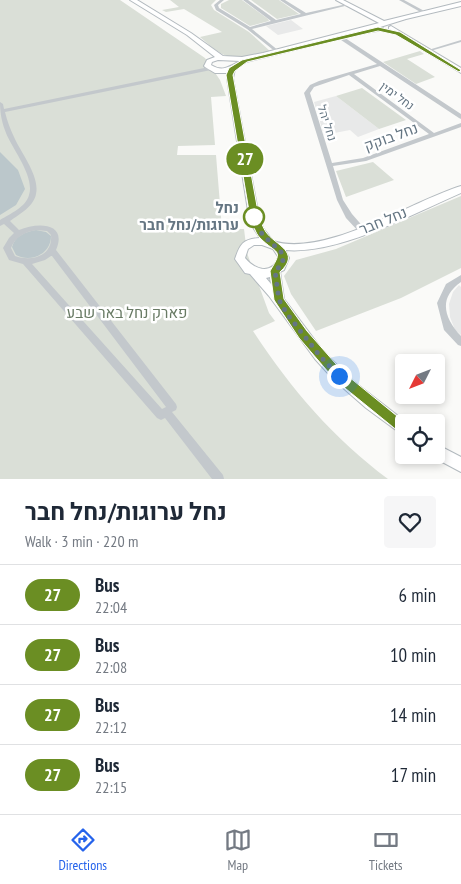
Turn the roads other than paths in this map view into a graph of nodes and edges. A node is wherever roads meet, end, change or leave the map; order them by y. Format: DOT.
graph roads {
  1 [pos="133,0"];
  2 [pos="222,0"];
  3 [pos="246,0"];
  4 [pos="282,0"];
  5 [pos="339,0"];
  6 [pos="401,0"];
  7 [pos="347,5"];
  8 [pos="461,5"];
  9 [pos="426,13"];
  10 [pos="305,15"];
  11 [pos="276,22"];
  12 [pos="383,25"];
  13 [pos="249,28"];
  14 [pos="340,37"];
  15 [pos="461,41"];
  16 [pos="427,51"];
  17 [pos="210,52"];
  18 [pos="276,52"];
  19 [pos="221,58"];
  20 [pos="211,60"];
  21 [pos="231,60"];
  22 [pos="381,64"];
  23 [pos="233,68"];
  24 [pos="212,70"];
  25 [pos="461,70"];
  26 [pos="349,74"];
  27 [pos="232,84"];
  28 [pos="1,108"];
  29 [pos="461,117"];
  30 [pos="461,125"];
  31 [pos="434,135"];
  32 [pos="329,165"];
  33 [pos="461,189"];
  34 [pos="254,217"];
  35 [pos="3,221"];
  36 [pos="362,230"];
  37 [pos="18,233"];
  38 [pos="249,243"];
  39 [pos="273,244"];
  40 [pos="303,247"];
  41 [pos="52,250"];
  42 [pos="283,260"];
  43 [pos="26,262"];
  44 [pos="275,271"];
  45 [pos="255,273"];
  46 [pos="461,278"];
  47 [pos="279,300"];
  48 [pos="461,342"];
  49 [pos="166,411"];
  50 [pos="395,423"];
  51 [pos="445,455"];
  52 [pos="461,465"];
  53 [pos="219,479"];
  1 -- 17 [label="street"];
  2 -- 13 [label="street"];
  3 -- 11 [label="street"];
  4 -- 10 [label="street"];
  5 -- 7 [label="street"];
  6 -- 9 [label="street"];
  7 -- 10 [label="street"];
  7 -- 12 [label="street"];
  8 -- 9 [label="street"];
  8 -- 12 [label="street"];
  9 -- 12 [label="street"];
  10 -- 11 [label="street"];
  11 -- 13 [label="street"];
  12 -- 14 [label="street"];
  12 -- 16 [label="street"];
  12 -- 18 [label="street"];
  13 -- 18 [label="street"];
  14 -- 22 [label="street"];
  14 -- 23 [label="street"];
  15 -- 16 [label="street"];
  16 -- 25 [label="street"];
  17 -- 19 [label="street"];
  17 -- 20 [label="street"];
  18 -- 21 [label="street"];
  19 -- 20 [label="street"];
  19 -- 21 [label="street"];
  20 -- 24 [label="street"];
  21 -- 23 [label="street"];
  22 -- 26 [label="street, נחל יהל"];
  22 -- 29 [label="street"];
  23 -- 24 [label="street"];
  23 -- 27 [label="street"];
  24 -- 27 [label="street"];
  24 -- 28 [label="street"];
  26 -- 31 [label="street, נחל ימין"];
  26 -- 32 [label="street, נחל יהל"];
  27 -- 34 [label="street"];
  28 -- 35 [label="street"];
  30 -- 31 [label="street, נחל בוקק"];
  31 -- 32 [label="street, נחל בוקק"];
  32 -- 36 [label="street, נחל יהל"];
  33 -- 36 [label="street, נחל חבר"];
  34 -- 38 [label="street"];
  34 -- 39 [label="street"];
  35 -- 37 [label="street"];
  36 -- 40 [label="street, נחל חבר"];
  37 -- 41 [label="street"];
  37 -- 43 [label="street"];
  38 -- 39 [label="street"];
  38 -- 45 [label="street"];
  39 -- 40 [label="street, נחל חבר"];
  39 -- 42 [label="street"];
  40 -- 42 [label="street, נחל חבר"];
  41 -- 43 [label="street"];
  41 -- 49 [label="street"];
  42 -- 44 [label="street"];
  43 -- 49 [label="street"];
  44 -- 45 [label="street"];
  44 -- 47 [label="street"];
  45 -- 47 [label="street"];
  46 -- 48 [label="street"];
  47 -- 50 [label="street"];
  49 -- 53 [label="street"];
  51 -- 52 [label="street"];
}
